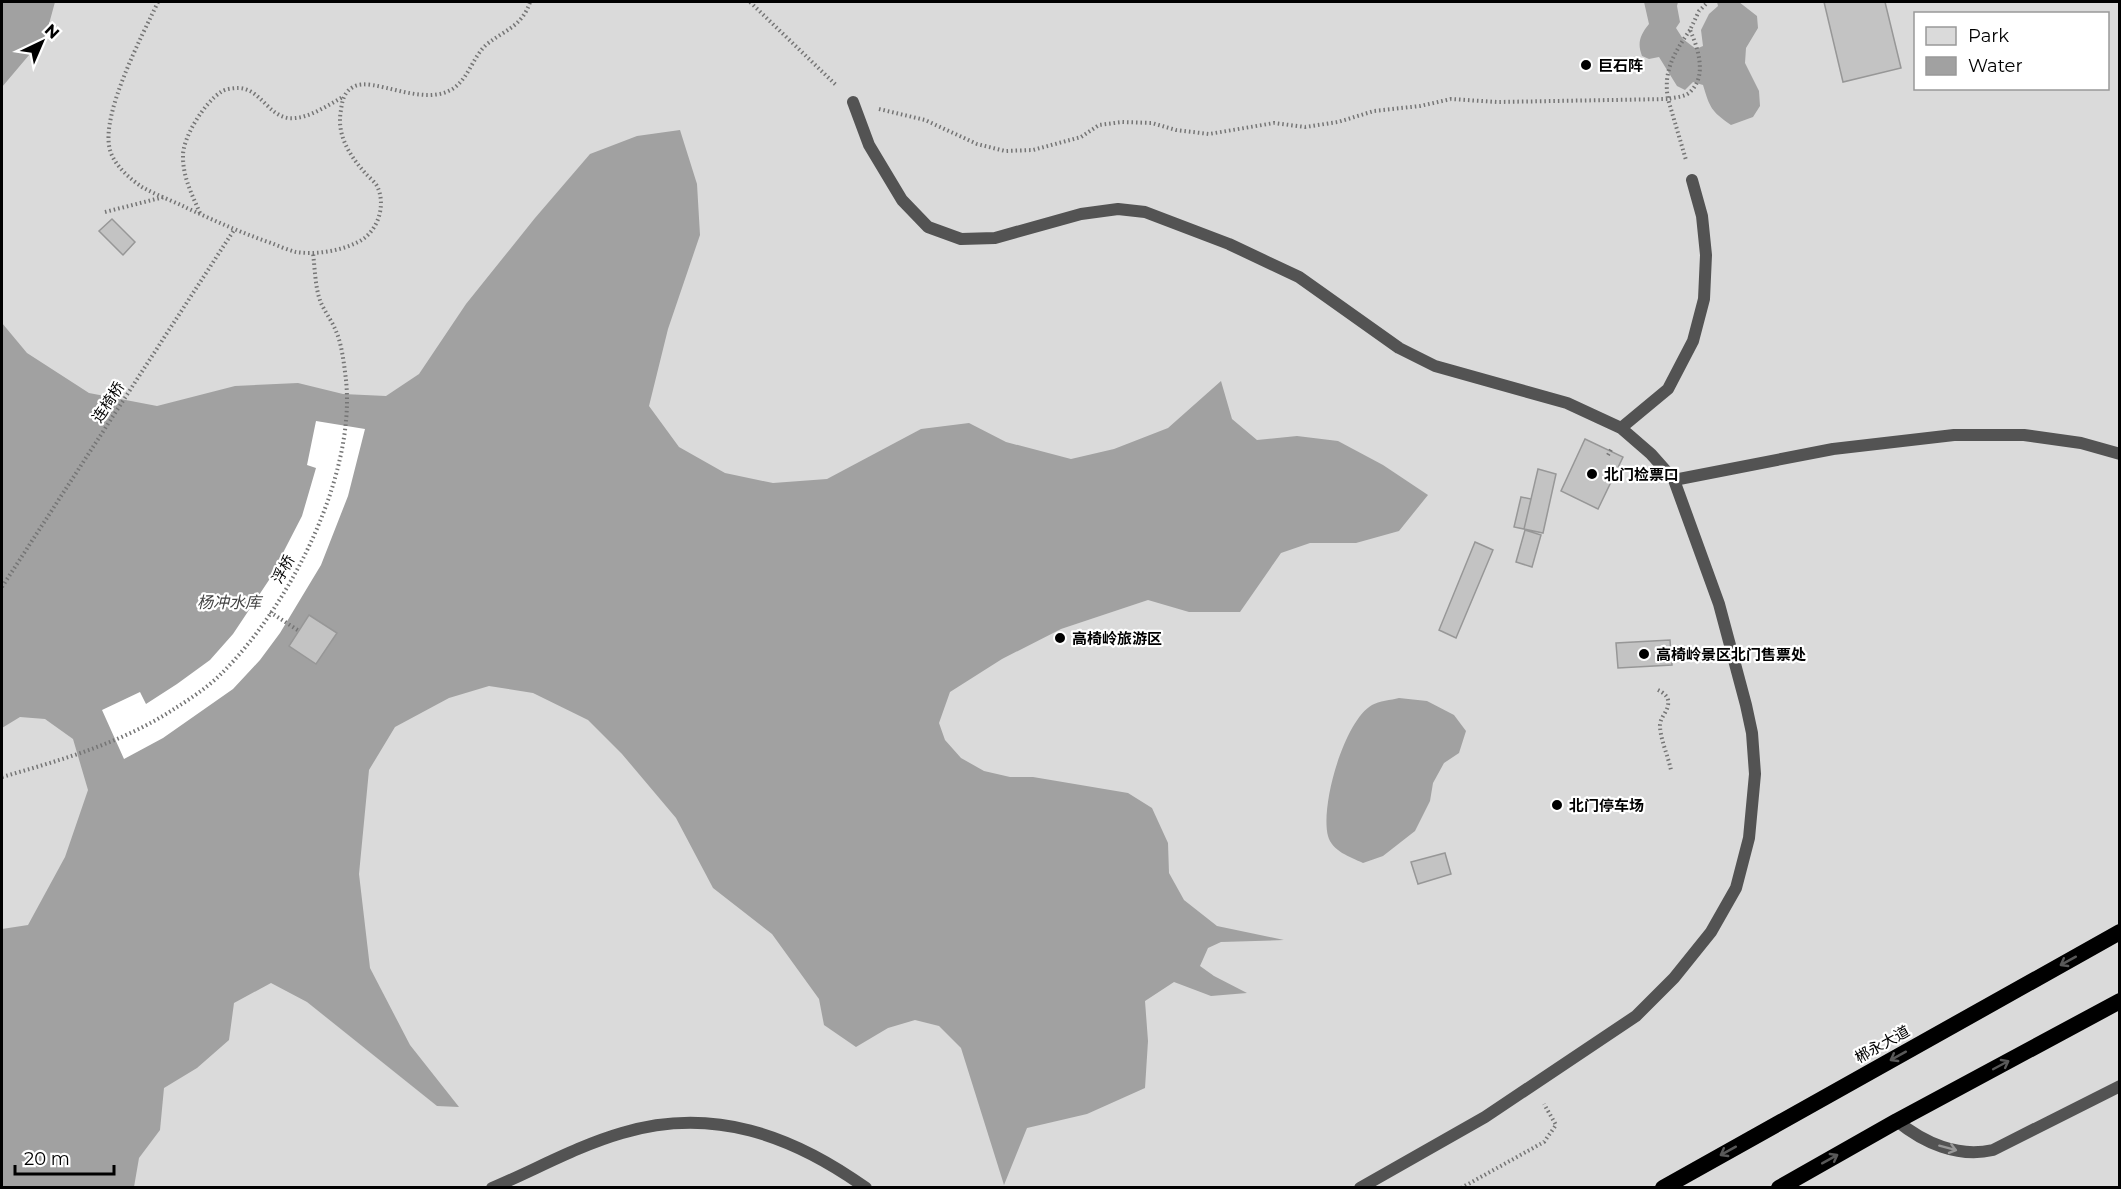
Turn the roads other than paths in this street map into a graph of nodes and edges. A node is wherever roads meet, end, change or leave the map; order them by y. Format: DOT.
graph roads {
  1 [pos="853,102"];
  2 [pos="1692,180"];
  3 [pos="1621,428"];
  4 [pos="2120,454"];
  5 [pos="1674,480"];
  6 [pos="2120,932"];
  7 [pos="2120,1001"];
  8 [pos="2120,1086"];
  9 [pos="1897,1121"];
  10 [pos="492,1188"];
  11 [pos="866,1188"];
  12 [pos="1360,1188"];
  13 [pos="1663,1188"];
  14 [pos="1779,1188"];
  1 -- 3 [label="lane"];
  2 -- 3 [label="lane"];
  3 -- 5 [label="lane"];
  4 -- 5 [label="lane"];
  5 -- 12 [label="lane"];
  6 -- 13 [label="highway, 郴永大道, one-way"];
  9 -- 7 [label="highway, one-way"];
  9 -- 8 [label="lane, one-way"];
  14 -- 9 [label="highway, one-way"];
  10 -- 11 [label="lane"];
}
